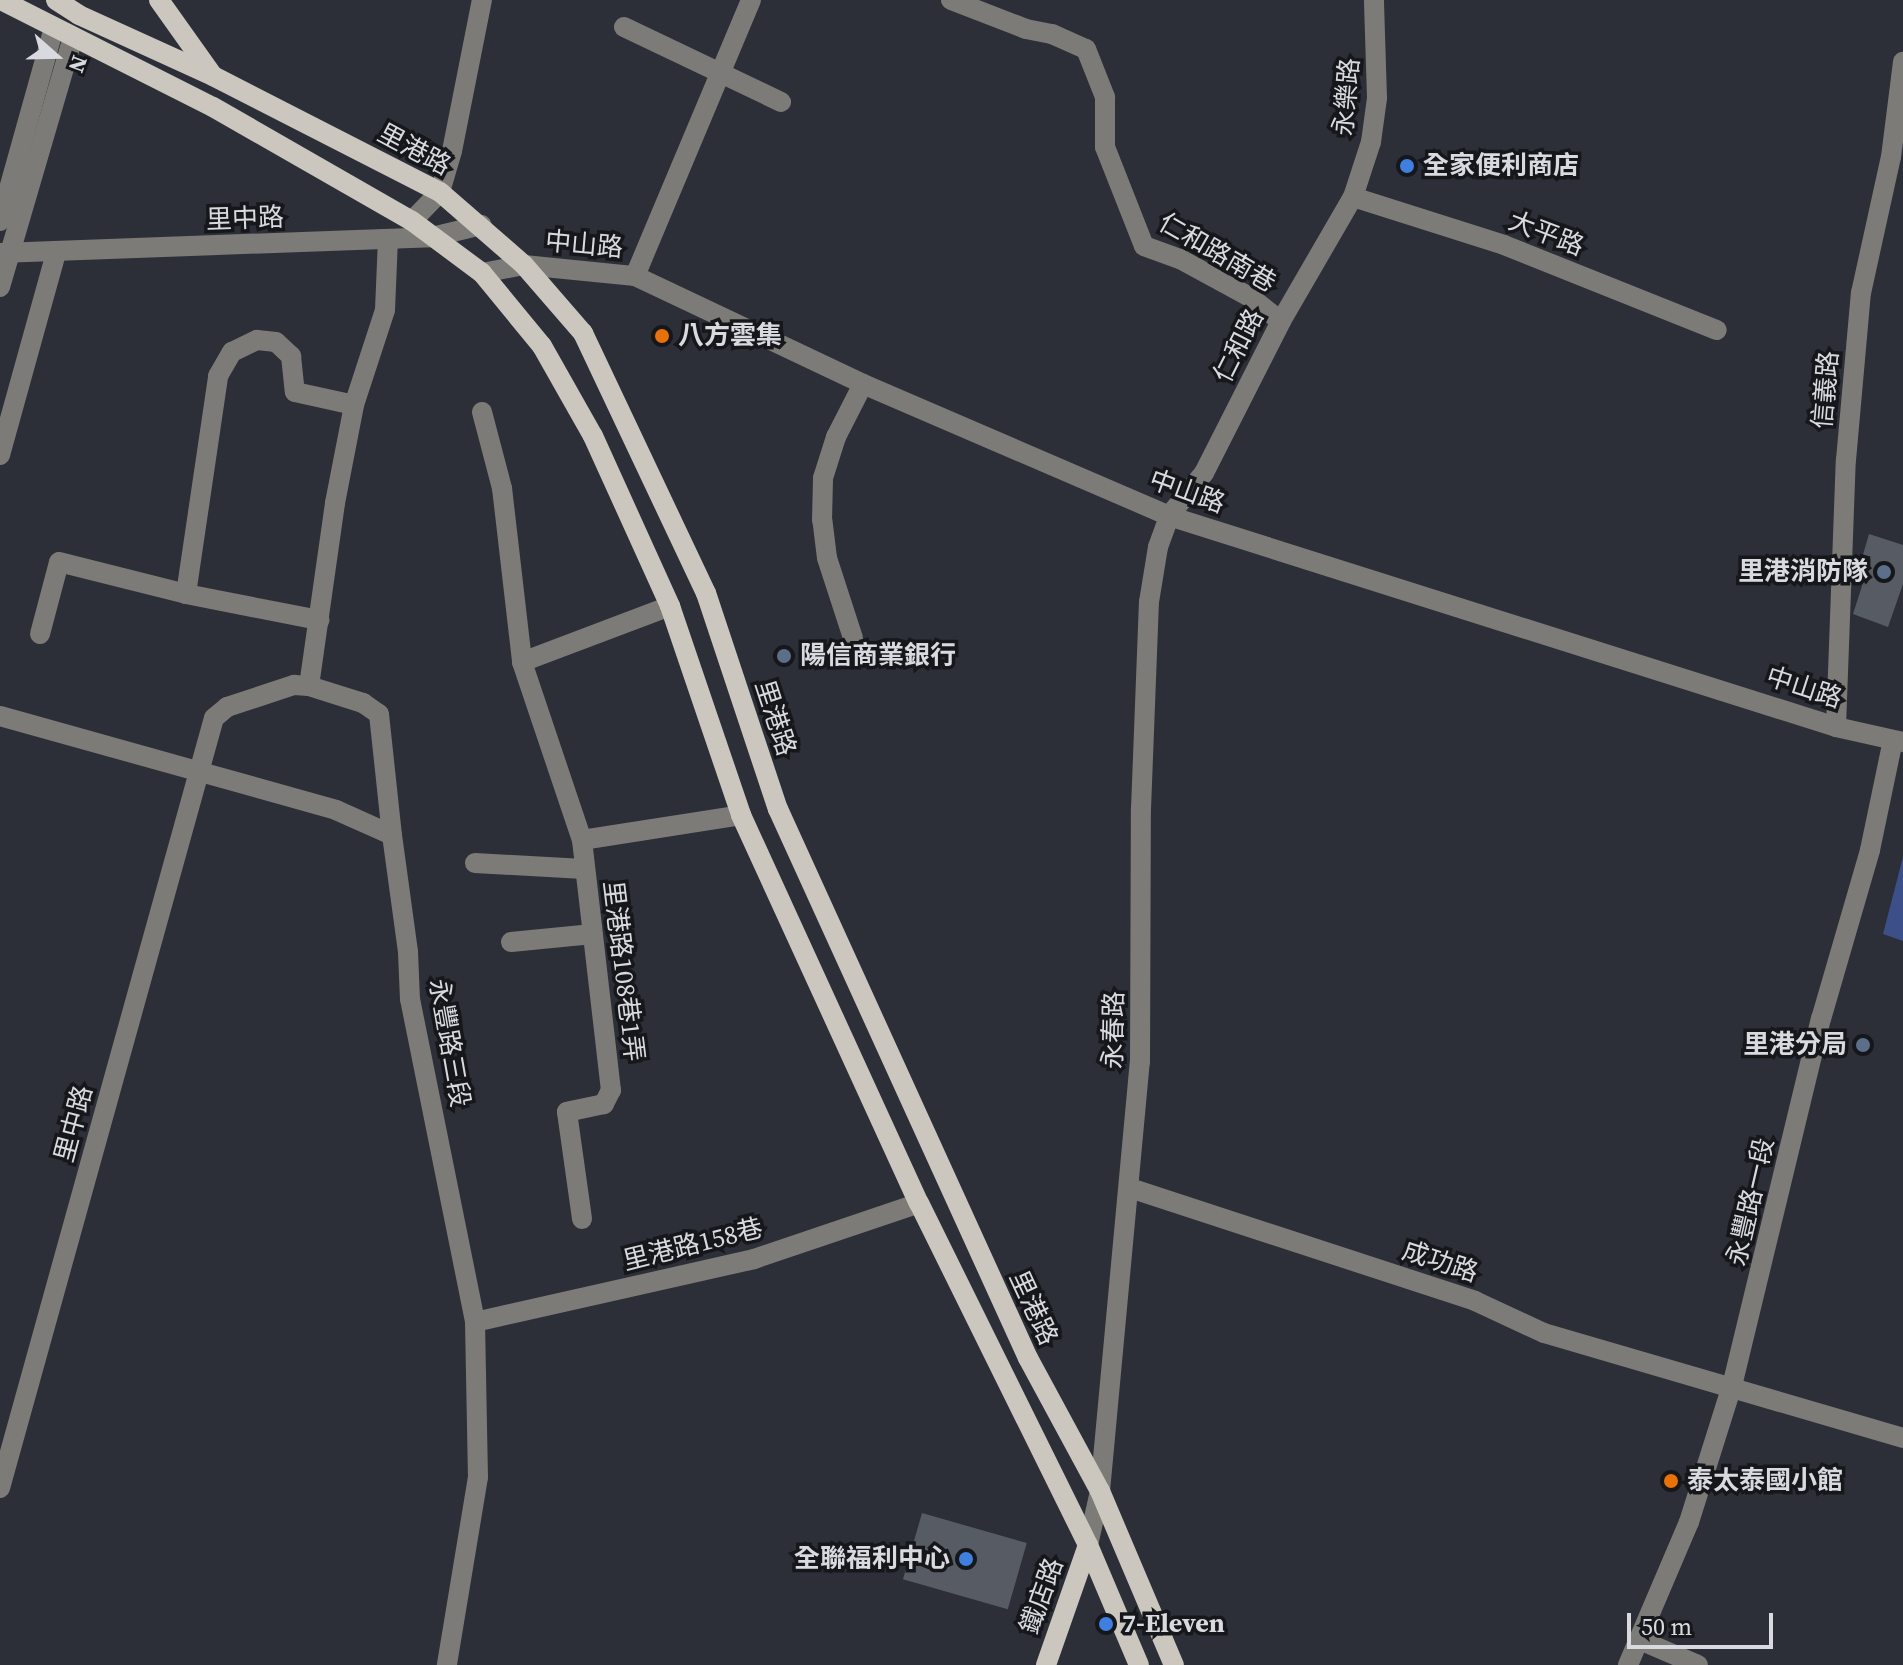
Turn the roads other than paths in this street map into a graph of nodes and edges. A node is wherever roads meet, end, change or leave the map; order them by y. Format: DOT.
graph roads {
  1 [pos="1,0"];
  2 [pos="159,0"];
  3 [pos="482,0"];
  4 [pos="751,0"];
  5 [pos="951,0"];
  6 [pos="1374,0"];
  7 [pos="59,1"];
  8 [pos="81,7"];
  9 [pos="624,27"];
  10 [pos="54,28"];
  11 [pos="73,38"];
  12 [pos="1903,62"];
  13 [pos="718,73"];
  14 [pos="213,76"];
  15 [pos="781,102"];
  16 [pos="1897,159"];
  17 [pos="440,192"];
  18 [pos="1353,197"];
  19 [pos="0,221"];
  20 [pos="412,221"];
  21 [pos="482,225"];
  22 [pos="432,237"];
  23 [pos="388,239"];
  24 [pos="56,253"];
  25 [pos="5,254"];
  26 [pos="524,265"];
  27 [pos="482,273"];
  28 [pos="635,276"];
  29 [pos="0,287"];
  30 [pos="1281,321"];
  31 [pos="1717,330"];
  32 [pos="863,384"];
  33 [pos="354,405"];
  34 [pos="482,412"];
  35 [pos="0,455"];
  36 [pos="1169,516"];
  37 [pos="186,594"];
  38 [pos="670,606"];
  39 [pos="319,620"];
  40 [pos="40,634"];
  41 [pos="853,638"];
  42 [pos="522,662"];
  43 [pos="309,686"];
  44 [pos="0,716"];
  45 [pos="1836,727"];
  46 [pos="1898,741"];
  47 [pos="198,773"];
  48 [pos="741,815"];
  49 [pos="392,835"];
  50 [pos="582,840"];
  51 [pos="475,863"];
  52 [pos="584,869"];
  53 [pos="593,934"];
  54 [pos="511,942"];
  55 [pos="1130,1188"];
  56 [pos="919,1203"];
  57 [pos="582,1219"];
  58 [pos="475,1322"];
  59 [pos="1732,1386"];
  60 [pos="1903,1438"];
  61 [pos="0,1488"];
  62 [pos="1100,1491"];
  63 [pos="1088,1545"];
  64 [pos="1640,1640"];
  65 [pos="447,1665"];
  66 [pos="1046,1665"];
  67 [pos="1139,1665"];
  68 [pos="1174,1665"];
  69 [pos="1628,1665"];
  70 [pos="1698,1665"];
  1 -- 10 [label="main road, 里港路"];
  2 -- 14 [label="main road"];
  3 -- 17 [label="street"];
  4 -- 13 [label="street"];
  5 -- 30 [label="street, 仁和路南巷"];
  6 -- 18 [label="street, 永樂路"];
  7 -- 8 [label="main road, 里港路"];
  7 -- 10 [label="main road"];
  8 -- 11 [label="main road"];
  8 -- 14 [label="main road, 里港路"];
  9 -- 13 [label="street"];
  10 -- 11 [label="main road, 里港路"];
  10 -- 19 [label="street"];
  11 -- 20 [label="main road, 里港路"];
  11 -- 25 [label="street"];
  12 -- 16 [label="street, 信義路"];
  13 -- 15 [label="street"];
  13 -- 28 [label="street"];
  14 -- 17 [label="main road, 里港路"];
  16 -- 45 [label="street, 信義路"];
  17 -- 20 [label="street"];
  17 -- 21 [label="main road, 里港路"];
  18 -- 30 [label="street, 仁和路"];
  18 -- 31 [label="street, 大平路"];
  20 -- 22 [label="main road, 里港路"];
  21 -- 22 [label="street, 里中路"];
  21 -- 26 [label="main road, 里港路"];
  22 -- 23 [label="street, 里中路"];
  22 -- 27 [label="main road, 里港路"];
  23 -- 24 [label="street, 里中路"];
  23 -- 33 [label="street"];
  24 -- 25 [label="street, 里中路"];
  24 -- 35 [label="street"];
  25 -- 29 [label="street"];
  26 -- 27 [label="street, 中山路"];
  26 -- 28 [label="street, 中山路"];
  26 -- 62 [label="main road, 里港路"];
  27 -- 38 [label="main road, 里港路"];
  28 -- 32 [label="street, 中山路"];
  30 -- 36 [label="street, 仁和路"];
  32 -- 36 [label="street, 中山路"];
  32 -- 41 [label="street"];
  33 -- 37 [label="street"];
  33 -- 39 [label="street"];
  34 -- 42 [label="street, 里港路108巷1弄"];
  36 -- 45 [label="street, 中山路"];
  36 -- 55 [label="street, 永春路"];
  37 -- 39 [label="street"];
  37 -- 40 [label="street"];
  38 -- 42 [label="street"];
  38 -- 48 [label="main road, 里港路"];
  39 -- 43 [label="street"];
  42 -- 50 [label="street, 里港路108巷1弄"];
  43 -- 47 [label="street, 里中路"];
  43 -- 49 [label="street, 永豐路三段"];
  44 -- 47 [label="street"];
  45 -- 46 [label="street, 中山路"];
  46 -- 59 [label="street, 永豐路一段"];
  47 -- 49 [label="street"];
  47 -- 61 [label="street, 里中路"];
  48 -- 50 [label="street"];
  48 -- 56 [label="main road, 里港路"];
  49 -- 58 [label="street, 永豐路三段"];
  50 -- 52 [label="street, 里港路108巷1弄"];
  51 -- 52 [label="street"];
  52 -- 53 [label="street, 里港路108巷1弄"];
  53 -- 54 [label="street"];
  53 -- 57 [label="street, 里港路108巷1弄"];
  55 -- 59 [label="street, 成功路"];
  55 -- 62 [label="street, 永春路"];
  56 -- 58 [label="street, 里港路158巷"];
  56 -- 63 [label="main road, 里港路"];
  58 -- 65 [label="street, 永豐路三段"];
  59 -- 60 [label="street, 成功路"];
  59 -- 64 [label="street, 永豐路一段"];
  62 -- 63 [label="street, 永春路"];
  62 -- 68 [label="main road, 里港路"];
  63 -- 66 [label="main road, 鐵店路"];
  63 -- 67 [label="main road, 里港路"];
  64 -- 69 [label="street, 永豐路一段"];
  64 -- 70 [label="street"];
}
